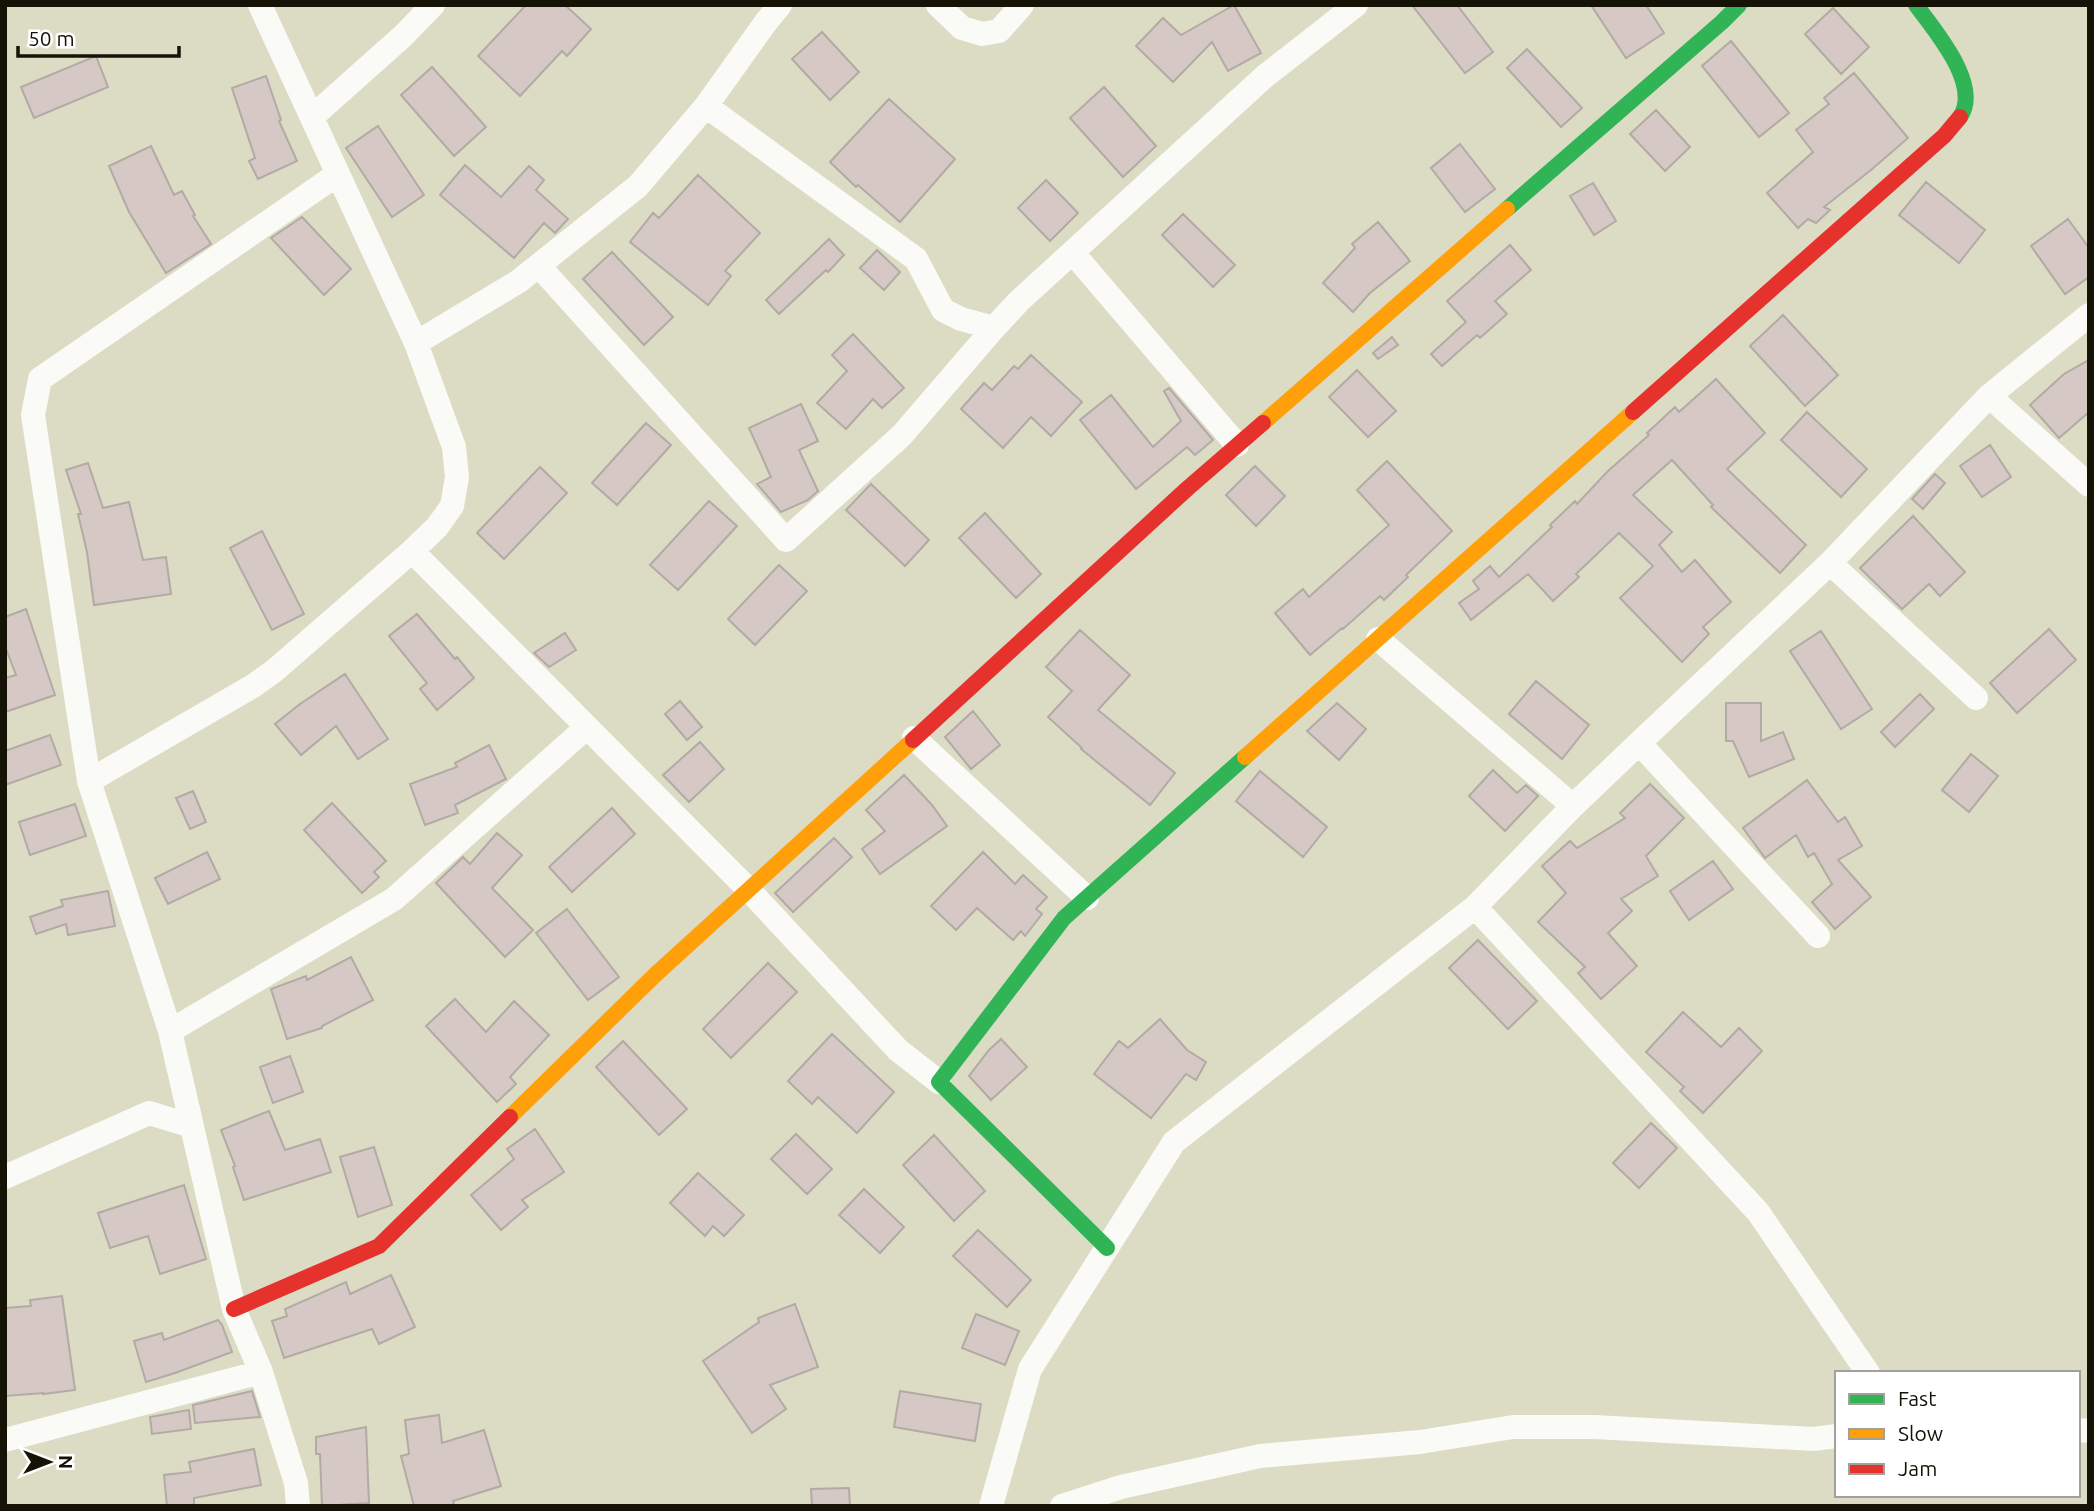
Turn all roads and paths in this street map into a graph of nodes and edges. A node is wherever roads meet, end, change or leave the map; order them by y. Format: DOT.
graph roads {
  1 [pos="260,5"];
  2 [pos="433,5"];
  3 [pos="780,5"];
  4 [pos="938,5"];
  5 [pos="1022,5"];
  6 [pos="1356,5"];
  7 [pos="1739,5"];
  8 [pos="1916,5"];
  9 [pos="706,106"];
  10 [pos="313,117"];
  11 [pos="338,174"];
  12 [pos="1073,253"];
  13 [pos="539,266"];
  14 [pos="2089,315"];
  15 [pos="994,328"];
  16 [pos="416,343"];
  17 [pos="1989,396"];
  18 [pos="1237,445"];
  19 [pos="2089,485"];
  20 [pos="412,551"];
  21 [pos="1830,563"];
  22 [pos="1378,639"];
  23 [pos="1976,698"];
  24 [pos="587,727"];
  25 [pos="914,738"];
  26 [pos="1639,743"];
  27 [pos="89,781"];
  28 [pos="1573,806"];
  29 [pos="748,889"];
  30 [pos="1087,898"];
  31 [pos="1475,907"];
  32 [pos="1818,936"];
  33 [pos="170,1031"];
  34 [pos="939,1082"];
  35 [pos="192,1126"];
  36 [pos="5,1177"];
  37 [pos="1107,1248"];
  38 [pos="234,1309"];
  39 [pos="1867,1371"];
  40 [pos="261,1372"];
  41 [pos="1835,1436"];
  42 [pos="5,1440"];
  43 [pos="298,1506"];
  44 [pos="991,1506"];
  45 [pos="1062,1506"];
  1 -- 10 [label="street"];
  2 -- 10 [label="street"];
  3 -- 9 [label="street"];
  4 -- 5 [label="street"];
  6 -- 12 [label="street"];
  7 -- 18 [label="street"];
  8 -- 22 [label="street"];
  9 -- 13 [label="street"];
  9 -- 15 [label="street"];
  10 -- 11 [label="street"];
  11 -- 16 [label="street"];
  11 -- 27 [label="street"];
  12 -- 15 [label="street"];
  12 -- 18 [label="street"];
  13 -- 15 [label="street"];
  13 -- 16 [label="street"];
  14 -- 17 [label="street"];
  16 -- 20 [label="street"];
  17 -- 19 [label="street"];
  17 -- 21 [label="street"];
  18 -- 25 [label="street"];
  20 -- 24 [label="street"];
  20 -- 27 [label="street"];
  21 -- 23 [label="street"];
  21 -- 26 [label="street"];
  22 -- 28 [label="street"];
  22 -- 30 [label="street"];
  24 -- 29 [label="street"];
  24 -- 33 [label="street"];
  25 -- 29 [label="street"];
  25 -- 30 [label="street"];
  26 -- 28 [label="street"];
  26 -- 32 [label="street"];
  27 -- 33 [label="street"];
  28 -- 31 [label="street"];
  29 -- 34 [label="street"];
  29 -- 38 [label="street"];
  30 -- 34 [label="street"];
  31 -- 37 [label="street"];
  31 -- 39 [label="street"];
  33 -- 35 [label="street"];
  34 -- 37 [label="street"];
  35 -- 36 [label="street"];
  35 -- 38 [label="street"];
  37 -- 44 [label="street"];
  38 -- 40 [label="street"];
  40 -- 42 [label="street"];
  40 -- 43 [label="street"];
  41 -- 45 [label="street"];
}
